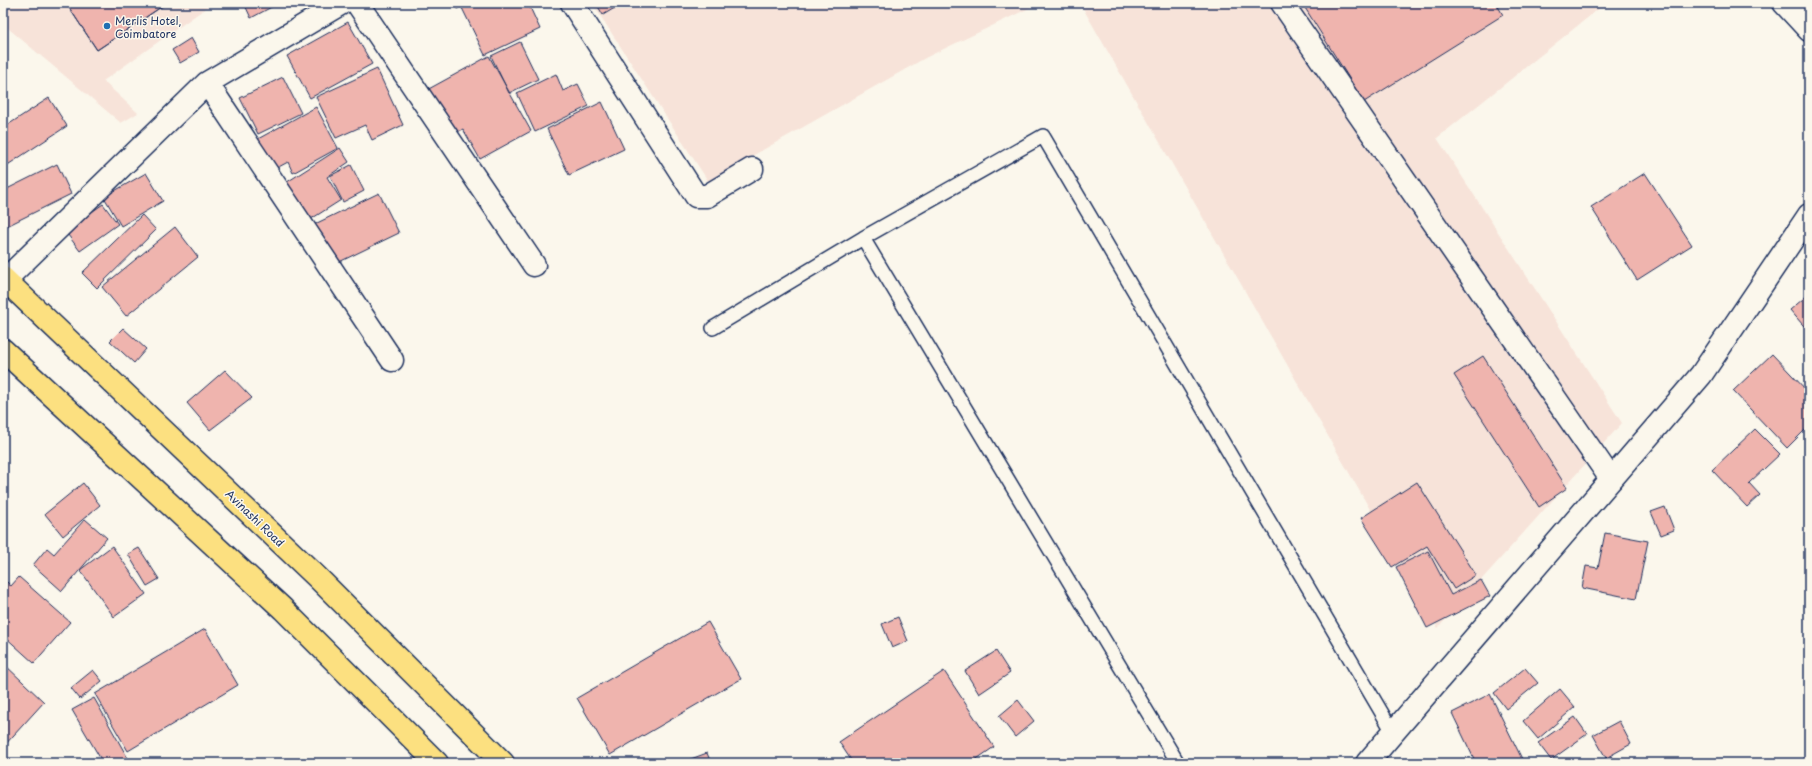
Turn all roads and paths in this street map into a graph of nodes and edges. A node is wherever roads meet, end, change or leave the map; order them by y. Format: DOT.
graph roads {
  1 [pos="342,3"];
  2 [pos="357,3"];
  3 [pos="572,3"];
  4 [pos="1282,3"];
  5 [pos="1784,3"];
  6 [pos="1809,30"];
  7 [pos="207,83"];
  8 [pos="752,169"];
  9 [pos="1809,215"];
  10 [pos="863,238"];
  11 [pos="534,265"];
  12 [pos="4,279"];
  13 [pos="713,328"];
  14 [pos="3,350"];
  15 [pos="392,360"];
  16 [pos="1611,479"];
  17 [pos="1393,732"];
  18 [pos="437,763"];
  19 [pos="503,763"];
  20 [pos="1178,763"];
  21 [pos="1366,763"];
  1 -- 7 [label="street"];
  2 -- 11 [label="street"];
  3 -- 8 [label="street"];
  4 -- 16 [label="street"];
  5 -- 6 [label="street"];
  7 -- 12 [label="street"];
  7 -- 15 [label="street"];
  9 -- 16 [label="street"];
  10 -- 13 [label="lane"];
  10 -- 17 [label="lane"];
  10 -- 20 [label="lane"];
  12 -- 19 [label="main road, Avinashi Road"];
  14 -- 18 [label="main road"];
  16 -- 17 [label="street"];
  17 -- 21 [label="street"];
}
